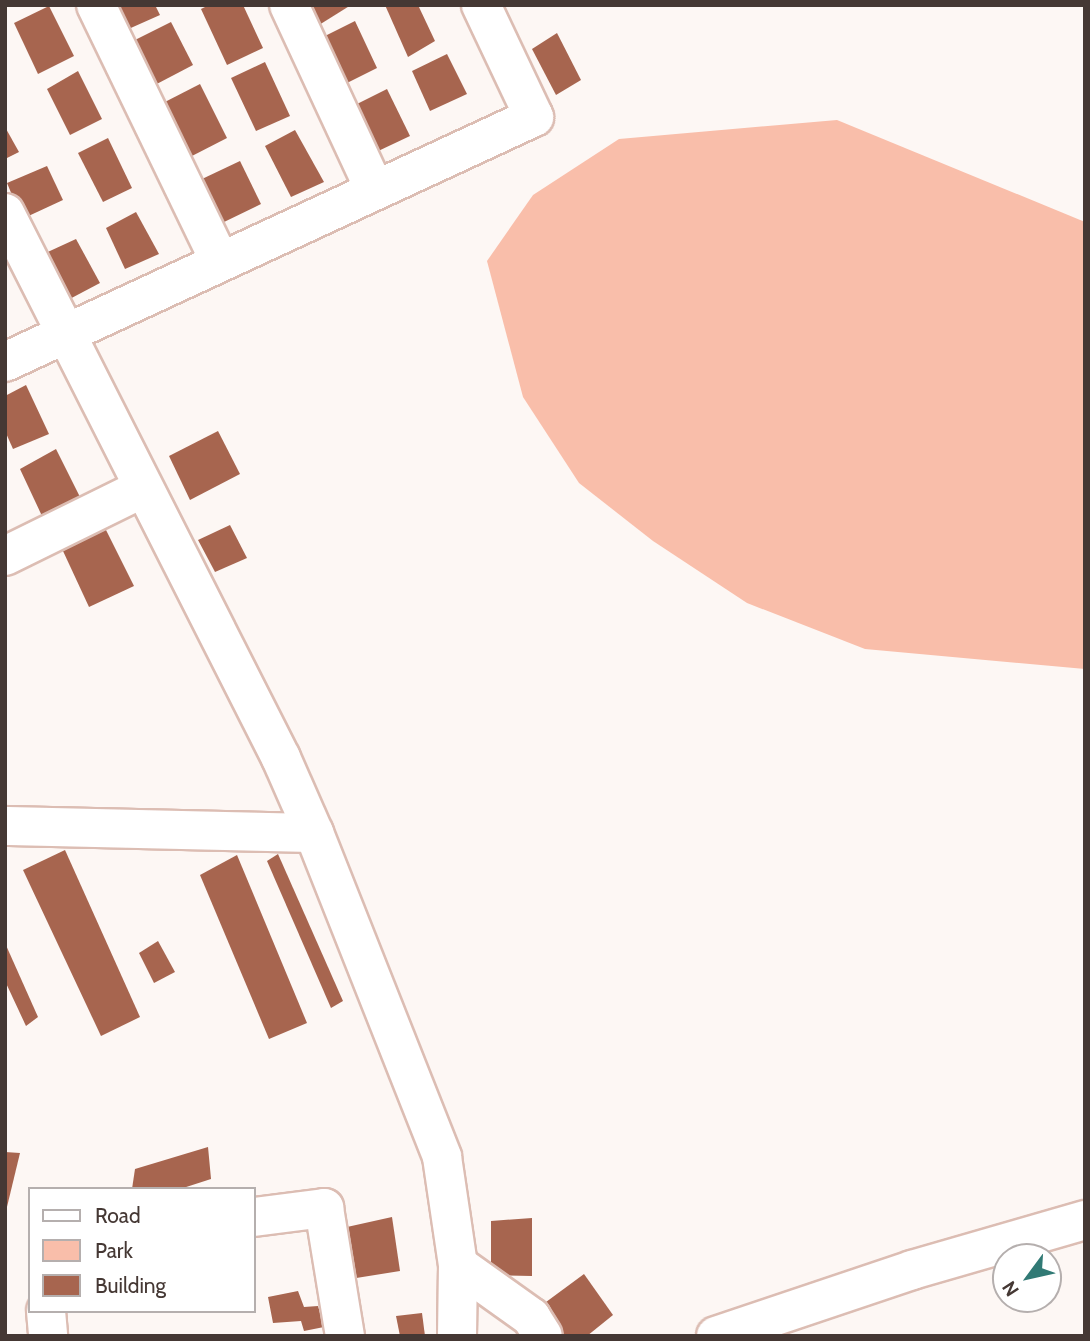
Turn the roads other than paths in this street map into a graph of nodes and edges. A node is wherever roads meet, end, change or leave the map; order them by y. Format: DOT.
graph roads {
  1 [pos="96,5"];
  2 [pos="289,5"];
  3 [pos="481,5"];
  4 [pos="376,190"];
  5 [pos="5,213"];
  6 [pos="220,262"];
  7 [pos="64,334"];
  8 [pos="5,362"];
  9 [pos="143,488"];
  10 [pos="5,556"];
  11 [pos="5,826"];
  12 [pos="314,833"];
  13 [pos="256,1217"];
  14 [pos="1085,1220"];
  15 [pos="458,1265"];
  16 [pos="46,1313"];
  17 [pos="48,1336"];
  18 [pos="345,1336"];
  19 [pos="457,1336"];
  20 [pos="543,1336"];
  21 [pos="716,1336"];
  1 -- 6 [label="street"];
  2 -- 4 [label="street"];
  3 -- 4 [label="street"];
  4 -- 6 [label="street"];
  5 -- 7 [label="street"];
  6 -- 7 [label="street"];
  7 -- 8 [label="street"];
  7 -- 9 [label="street"];
  9 -- 10 [label="street"];
  9 -- 12 [label="street"];
  11 -- 12 [label="street"];
  12 -- 15 [label="street"];
  13 -- 18 [label="street"];
  14 -- 21 [label="street"];
  15 -- 19 [label="street"];
  15 -- 20 [label="street"];
  16 -- 17 [label="street"];
}
